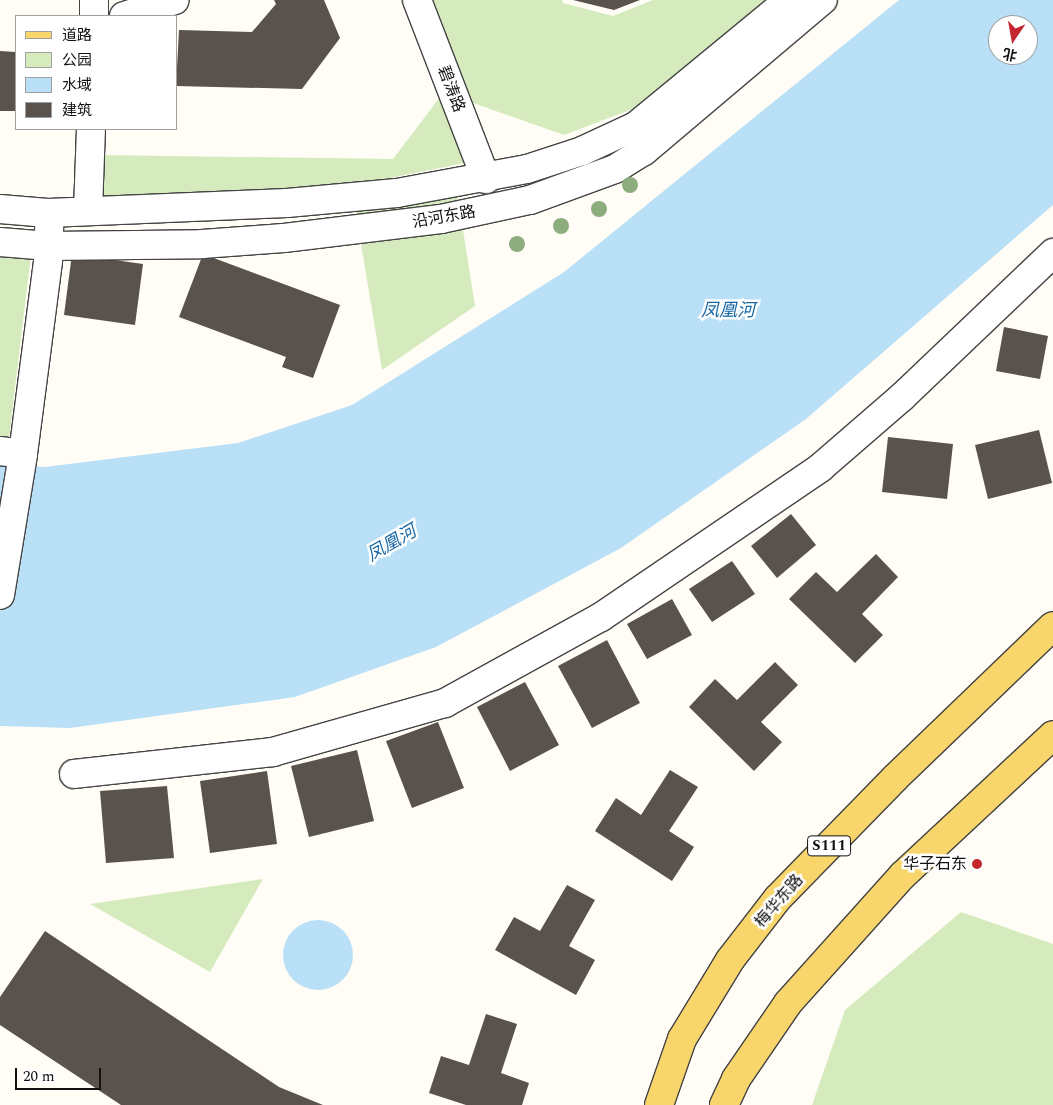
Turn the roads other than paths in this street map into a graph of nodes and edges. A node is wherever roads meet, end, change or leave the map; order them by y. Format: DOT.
graph roads {
  1 [pos="94,0"];
  2 [pos="174,0"];
  3 [pos="417,0"];
  4 [pos="789,0"];
  5 [pos="823,0"];
  6 [pos="94,15"];
  7 [pos="127,15"];
  8 [pos="91,130"];
  9 [pos="486,179"];
  10 [pos="0,209"];
  11 [pos="88,210"];
  12 [pos="48,212"];
  13 [pos="0,242"];
  14 [pos="49,246"];
  15 [pos="1053,253"];
  16 [pos="14,462"];
  17 [pos="0,595"];
  18 [pos="1053,626"];
  19 [pos="1053,735"];
  20 [pos="74,774"];
  21 [pos="658,1105"];
  22 [pos="724,1105"];
  1 -- 6 [label="street"];
  2 -- 7 [label="street"];
  3 -- 9 [label="street, 碧涛路"];
  4 -- 9 [label="street, 沿河东路"];
  5 -- 14 [label="street, 沿河东路"];
  8 -- 11 [label="street"];
  9 -- 11 [label="street, 沿河东路"];
  10 -- 12 [label="street, 沿河东路"];
  11 -- 12 [label="street, 沿河东路"];
  12 -- 14 [label="street"];
  13 -- 14 [label="street, 沿河东路"];
  14 -- 16 [label="street"];
  15 -- 20 [label="street"];
  16 -- 17 [label="street"];
  18 -- 21 [label="main road, 梅华东路 / S111"];
  19 -- 22 [label="main road"];
}
